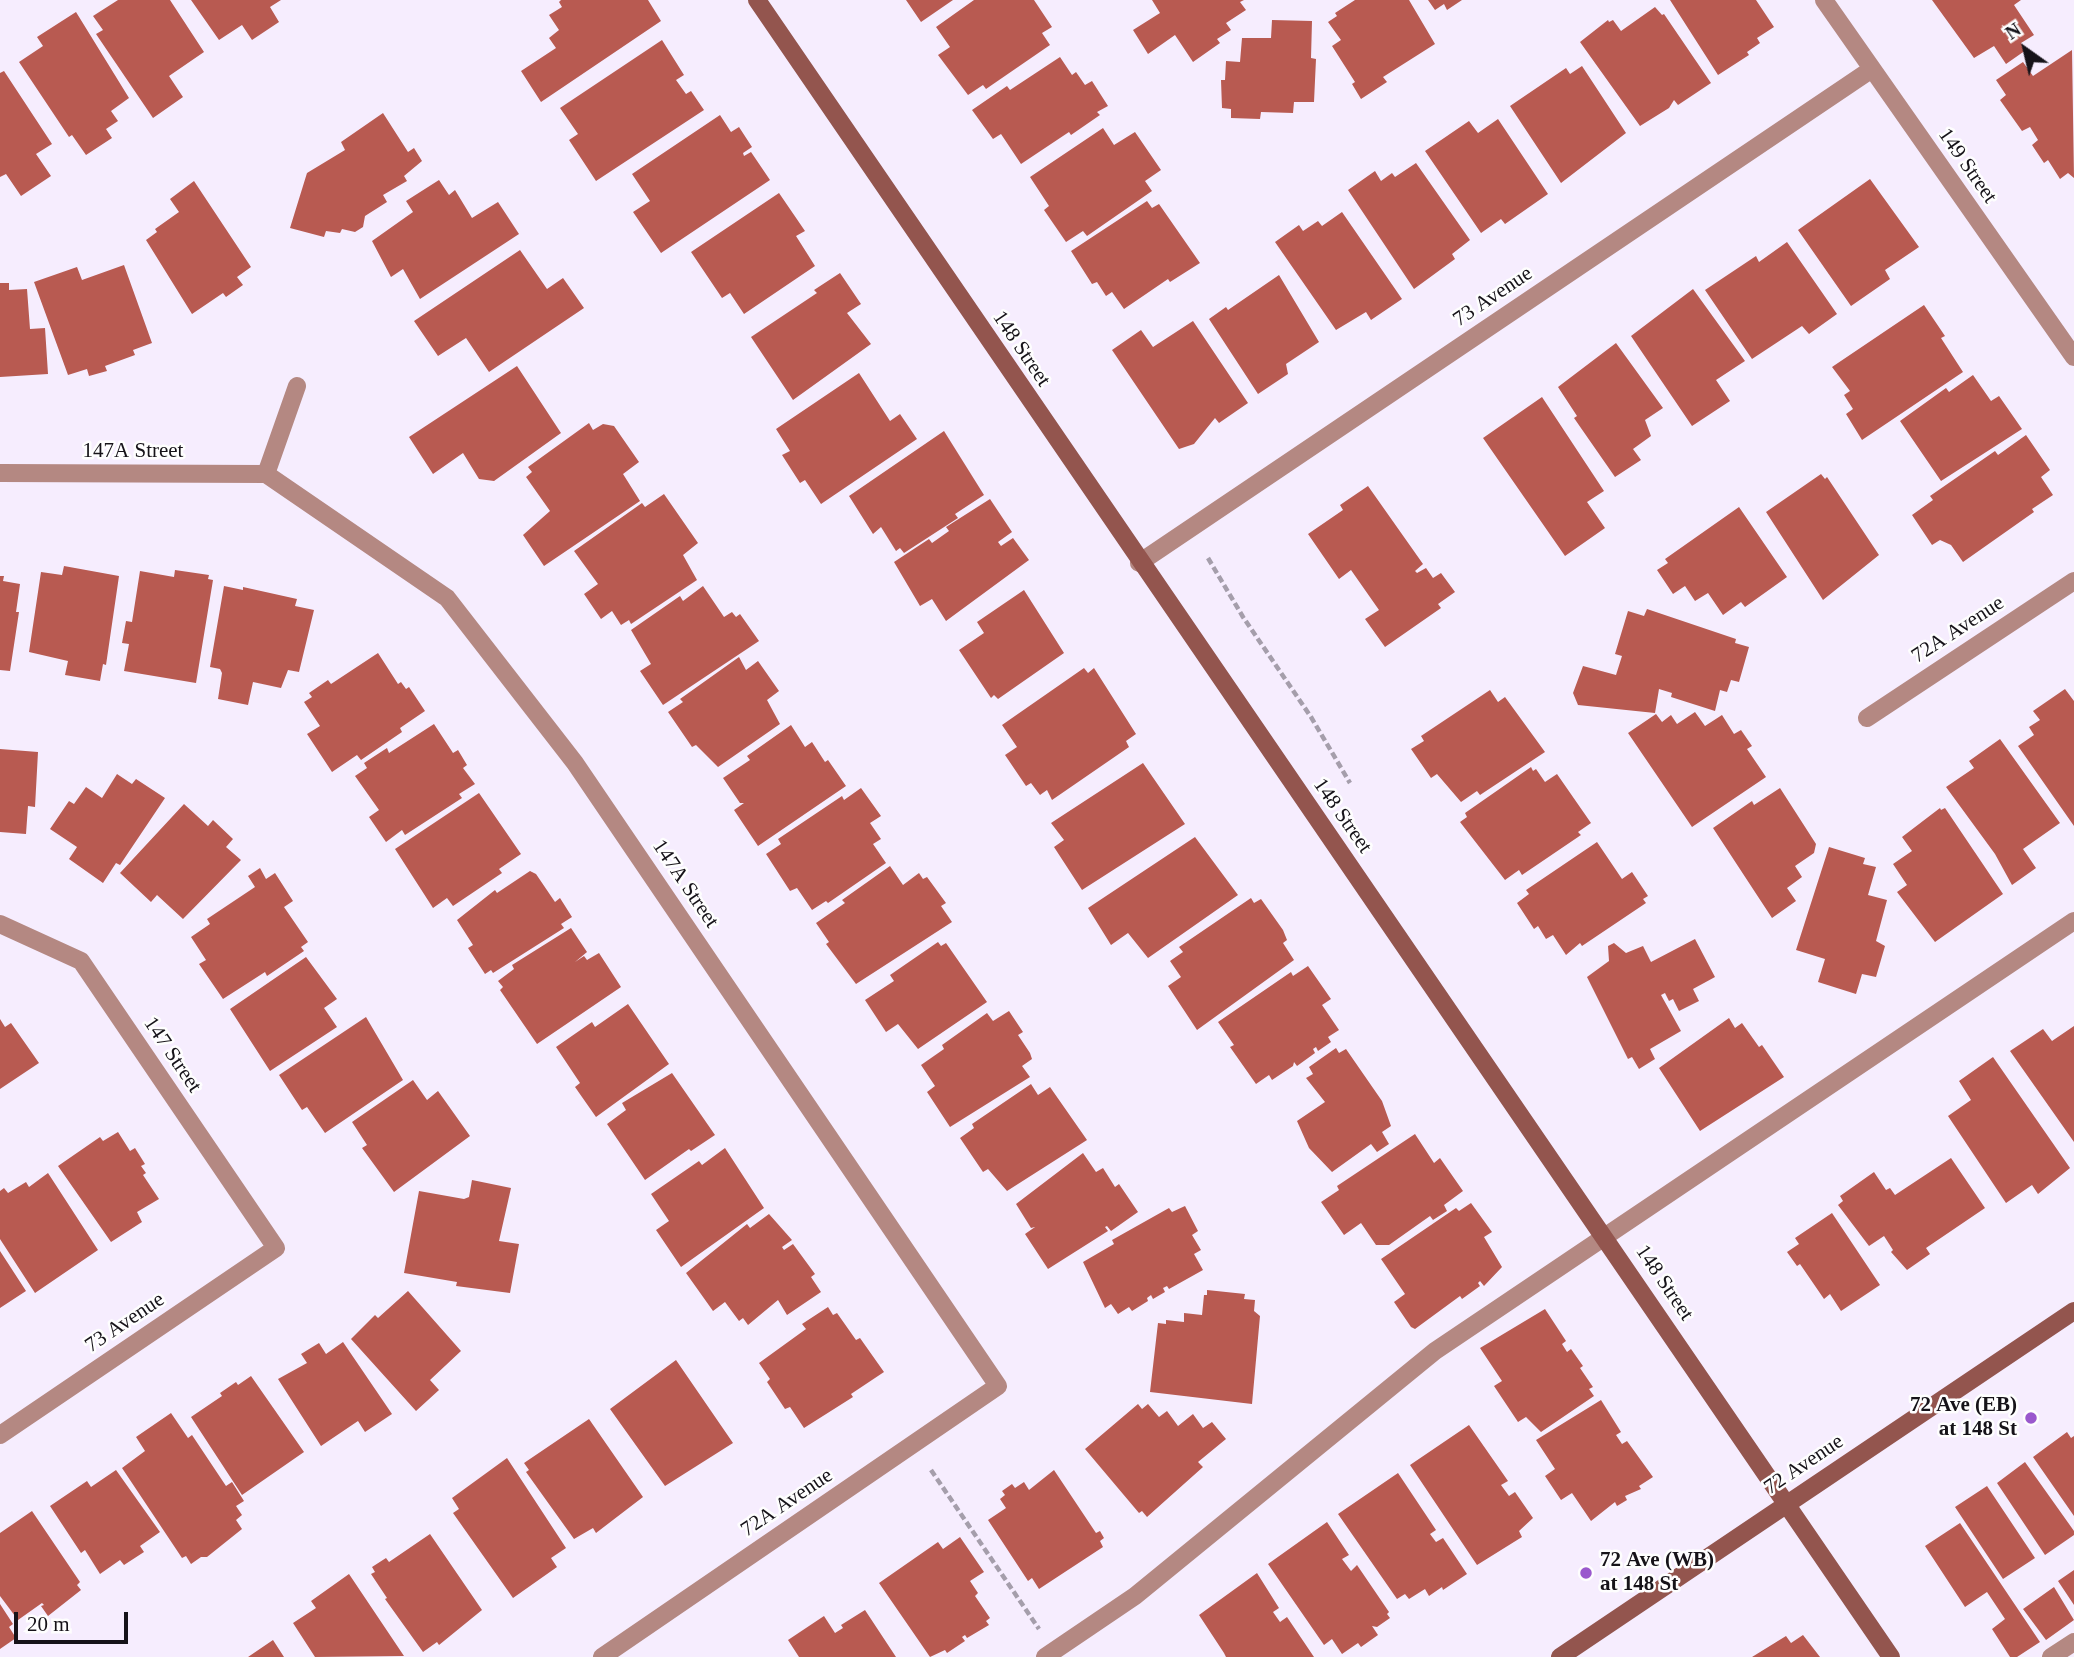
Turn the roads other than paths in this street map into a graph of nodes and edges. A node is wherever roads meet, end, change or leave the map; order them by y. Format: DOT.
graph roads {
  1 [pos="757,0"];
  2 [pos="1824,0"];
  3 [pos="1872,69"];
  4 [pos="2074,358"];
  5 [pos="297,386"];
  6 [pos="0,473"];
  7 [pos="266,474"];
  8 [pos="1139,563"];
  9 [pos="2074,581"];
  10 [pos="1867,718"];
  11 [pos="2074,921"];
  12 [pos="0,924"];
  13 [pos="1604,1236"];
  14 [pos="276,1248"];
  15 [pos="2074,1311"];
  16 [pos="998,1386"];
  17 [pos="0,1435"];
  18 [pos="1787,1505"];
  19 [pos="2074,1642"];
  20 [pos="1046,1649"];
  21 [pos="602,1657"];
  22 [pos="1560,1657"];
  23 [pos="1891,1657"];
  24 [pos="2051,1657"];
  1 -- 8 [label="street, 148 Street"];
  2 -- 3 [label="street, 149 Street"];
  3 -- 4 [label="street, 149 Street"];
  3 -- 8 [label="street, 73 Avenue"];
  5 -- 7 [label="street"];
  6 -- 7 [label="street, 147A Street"];
  7 -- 16 [label="street, 147A Street"];
  8 -- 13 [label="street, 148 Street"];
  9 -- 10 [label="street, 72A Avenue"];
  11 -- 13 [label="street"];
  12 -- 14 [label="street, 147 Street"];
  13 -- 18 [label="street, 148 Street"];
  13 -- 20 [label="street"];
  14 -- 17 [label="street, 73 Avenue"];
  15 -- 18 [label="street, 72 Avenue"];
  16 -- 21 [label="street, 72A Avenue"];
  18 -- 22 [label="street, 72 Avenue"];
  18 -- 23 [label="street, 148 Street"];
  19 -- 24 [label="street"];
}
